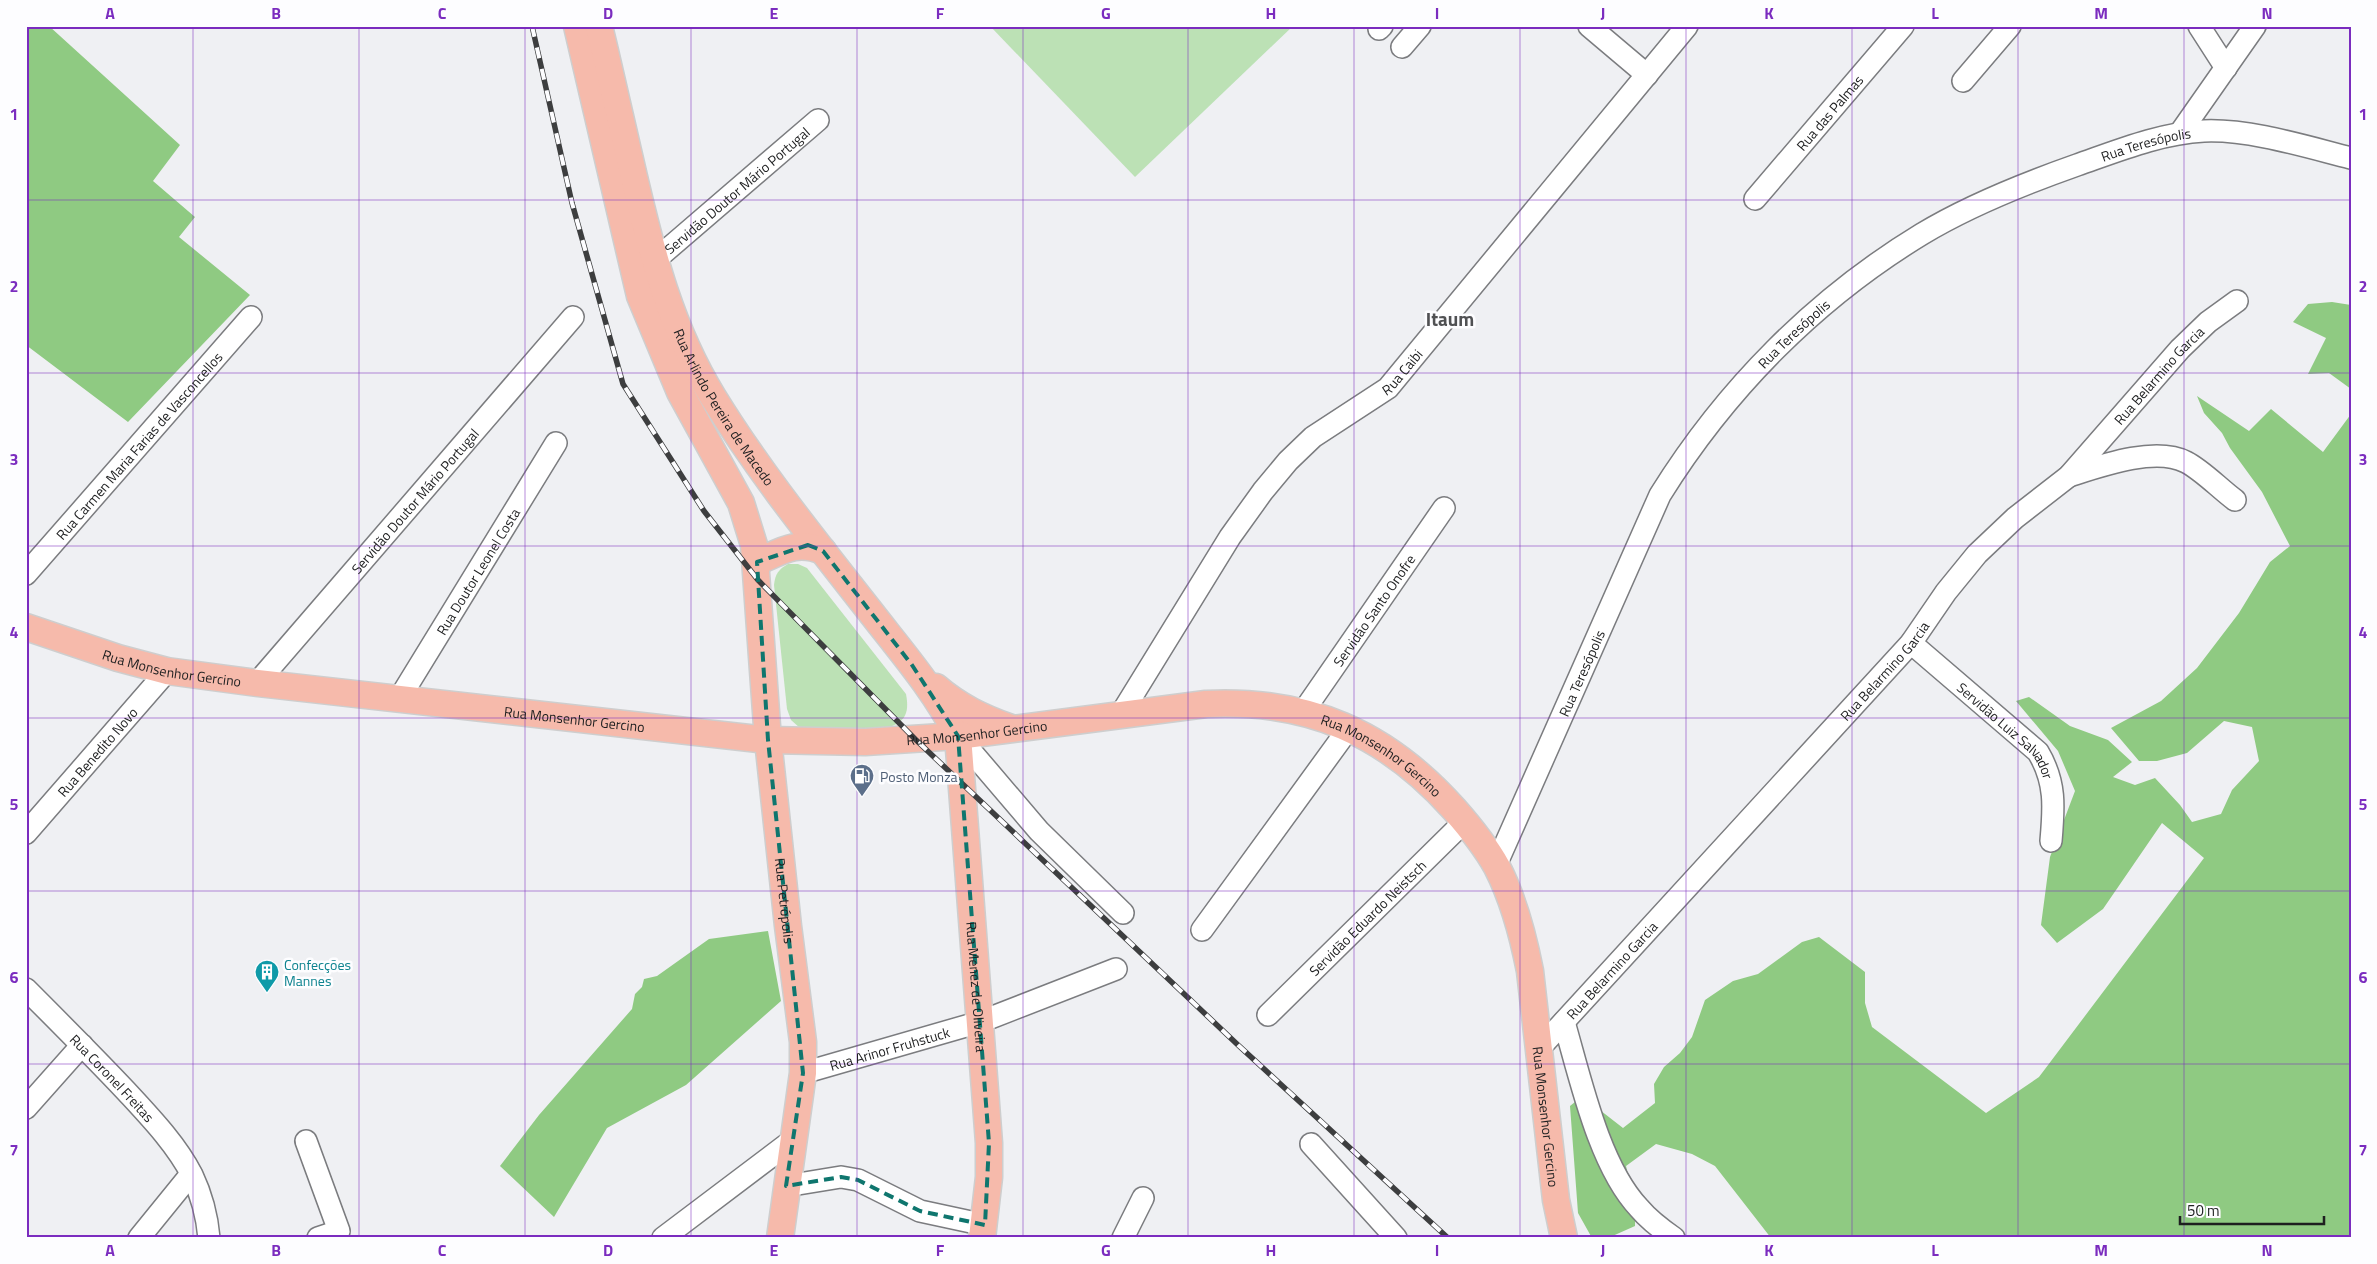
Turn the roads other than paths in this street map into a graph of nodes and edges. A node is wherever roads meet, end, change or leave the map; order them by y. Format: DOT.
graph roads {
  1 [pos="578,26"];
  2 [pos="599,26"];
  3 [pos="1420,26"];
  4 [pos="1589,26"];
  5 [pos="1687,26"];
  6 [pos="1903,26"];
  7 [pos="2010,26"];
  8 [pos="2198,26"];
  9 [pos="2256,26"];
  10 [pos="1402,47"];
  11 [pos="2226,68"];
  12 [pos="1647,75"];
  13 [pos="1963,81"];
  14 [pos="818,120"];
  15 [pos="2180,133"];
  16 [pos="2351,158"];
  17 [pos="1755,199"];
  18 [pos="654,261"];
  19 [pos="2237,301"];
  20 [pos="252,317"];
  21 [pos="573,318"];
  22 [pos="556,443"];
  23 [pos="2069,476"];
  24 [pos="2235,500"];
  25 [pos="1444,508"];
  26 [pos="823,551"];
  27 [pos="756,562"];
  28 [pos="26,574"];
  29 [pos="26,627"];
  30 [pos="1911,643"];
  31 [pos="912,665"];
  32 [pos="167,671"];
  33 [pos="257,684"];
  34 [pos="399,699"];
  35 [pos="1303,712"];
  36 [pos="1121,714"];
  37 [pos="1014,728"];
  38 [pos="1349,728"];
  39 [pos="958,736"];
  40 [pos="768,740"];
  41 [pos="1465,821"];
  42 [pos="26,833"];
  43 [pos="2050,841"];
  44 [pos="1496,865"];
  45 [pos="1122,912"];
  46 [pos="1202,930"];
  47 [pos="1116,969"];
  48 [pos="26,989"];
  49 [pos="1268,1015"];
  50 [pos="980,1022"];
  51 [pos="1564,1022"];
  52 [pos="82,1045"];
  53 [pos="1537,1051"];
  54 [pos="803,1073"];
  55 [pos="26,1108"];
  56 [pos="794,1139"];
  57 [pos="306,1141"];
  58 [pos="1311,1144"];
  59 [pos="191,1174"];
  60 [pos="786,1186"];
  61 [pos="1143,1198"];
  62 [pos="984,1231"];
  63 [pos="139,1238"];
  64 [pos="209,1238"];
  65 [pos="318,1238"];
  66 [pos="663,1238"];
  67 [pos="780,1238"];
  68 [pos="1123,1238"];
  69 [pos="1396,1238"];
  70 [pos="1564,1238"];
  71 [pos="1674,1238"];
  1 -- 27 [label="main road, Rua Arlindo Pereira de Macedo"];
  2 -- 18 [label="main road, Rua Arlindo Pereira de Macedo"];
  3 -- 10 [label="street"];
  4 -- 12 [label="street"];
  5 -- 12 [label="street, Rua Caibi"];
  6 -- 17 [label="street, Rua das Palmas"];
  7 -- 13 [label="street"];
  8 -- 11 [label="street"];
  9 -- 11 [label="street"];
  11 -- 15 [label="street"];
  12 -- 36 [label="street, Rua Caibi"];
  14 -- 18 [label="street, Servidão Doutor Mário Portugal"];
  15 -- 16 [label="street, Rua Teresópolis"];
  15 -- 44 [label="street, Rua Teresópolis"];
  18 -- 26 [label="main road, Rua Arlindo Pereira de Macedo"];
  19 -- 23 [label="street, Rua Belarmino Garcia"];
  20 -- 28 [label="street, Rua Carmen Maria Farias de Vasconcellos"];
  21 -- 33 [label="street, Servidão Doutor Mário Portugal"];
  22 -- 34 [label="street, Rua Doutor Leonel Costa"];
  23 -- 24 [label="street"];
  23 -- 30 [label="street, Rua Belarmino Garcia"];
  25 -- 35 [label="street, Servidão Santo Onofre"];
  26 -- 27 [label="main road"];
  26 -- 31 [label="main road, Rua Arlindo Pereira de Macedo"];
  27 -- 40 [label="main road, Rua Petrópolis"];
  29 -- 32 [label="main road, Rua Monsenhor Gercino"];
  30 -- 43 [label="street, Servidão Luiz Salvador"];
  30 -- 51 [label="street, Rua Belarmino Garcia"];
  31 -- 37 [label="main road"];
  31 -- 39 [label="main road, Rua Arlindo Pereira de Macedo"];
  32 -- 33 [label="main road, Rua Monsenhor Gercino"];
  32 -- 42 [label="street, Rua Benedito Novo"];
  33 -- 34 [label="main road, Rua Monsenhor Gercino"];
  34 -- 40 [label="main road, Rua Monsenhor Gercino"];
  35 -- 36 [label="main road, Rua Monsenhor Gercino"];
  35 -- 38 [label="main road, Rua Monsenhor Gercino"];
  36 -- 37 [label="main road, Rua Monsenhor Gercino"];
  37 -- 39 [label="main road, Rua Monsenhor Gercino"];
  38 -- 41 [label="main road, Rua Monsenhor Gercino"];
  38 -- 46 [label="street"];
  39 -- 40 [label="main road, Rua Monsenhor Gercino"];
  39 -- 45 [label="street"];
  39 -- 50 [label="main road, Rua Menez de Oliveira"];
  40 -- 54 [label="main road, Rua Petrópolis"];
  41 -- 44 [label="main road, Rua Monsenhor Gercino"];
  41 -- 49 [label="street, Servidão Eduardo Neistsch"];
  44 -- 53 [label="main road, Rua Monsenhor Gercino"];
  47 -- 50 [label="street, Rua Arinor Fruhstuck"];
  48 -- 52 [label="street, Rua Coronel Freitas"];
  50 -- 54 [label="street, Rua Arinor Fruhstuck"];
  50 -- 62 [label="main road, Rua Menez de Oliveira"];
  51 -- 53 [label="street, Rua Belarmino Garcia"];
  51 -- 71 [label="street"];
  52 -- 55 [label="street"];
  52 -- 59 [label="street, Rua Coronel Freitas"];
  53 -- 70 [label="main road, Rua Monsenhor Gercino"];
  54 -- 56 [label="main road, Rua Petrópolis"];
  56 -- 60 [label="main road, Rua Petrópolis"];
  56 -- 66 [label="street"];
  57 -- 65 [label="street"];
  58 -- 69 [label="street"];
  59 -- 63 [label="street"];
  59 -- 64 [label="street, Rua Coronel Freitas"];
  60 -- 62 [label="street"];
  60 -- 67 [label="main road, Rua Petrópolis"];
  61 -- 68 [label="street"];
}
